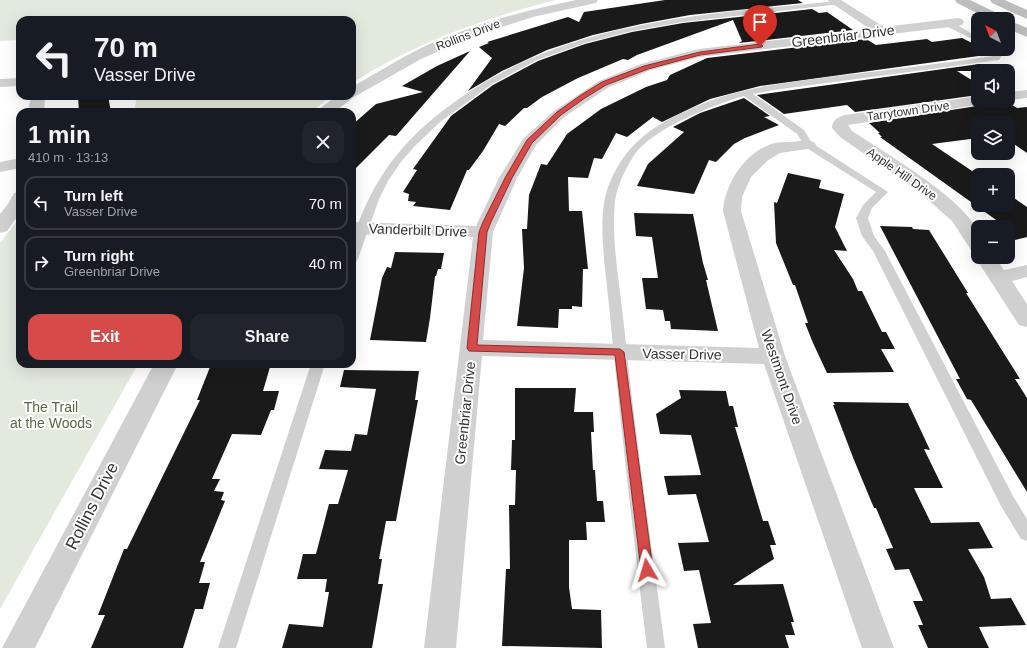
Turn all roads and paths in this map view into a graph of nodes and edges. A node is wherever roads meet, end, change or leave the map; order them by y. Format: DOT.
graph roads {
  1 [pos="592,0"];
  2 [pos="961,0"];
  3 [pos="996,0"];
  4 [pos="835,2"];
  5 [pos="985,12"];
  6 [pos="1027,15"];
  7 [pos="953,23"];
  8 [pos="1015,27"];
  9 [pos="882,31"];
  10 [pos="1027,33"];
  11 [pos="971,35"];
  12 [pos="998,56"];
  13 [pos="16,82"];
  14 [pos="0,83"];
  15 [pos="356,91"];
  16 [pos="745,93"];
  17 [pos="1027,94"];
  18 [pos="1015,95"];
  19 [pos="341,100"];
  20 [pos="971,102"];
  21 [pos="330,108"];
  22 [pos="840,124"];
  23 [pos="808,145"];
  24 [pos="16,164"];
  25 [pos="0,167"];
  26 [pos="16,206"];
  27 [pos="0,227"];
  28 [pos="357,228"];
  29 [pos="483,232"];
  30 [pos="971,235"];
  31 [pos="990,264"];
  32 [pos="1027,271"];
  33 [pos="999,278"];
  34 [pos="1027,320"];
  35 [pos="472,348"];
  36 [pos="620,352"];
  37 [pos="773,356"];
  38 [pos="164,368"];
  39 [pos="317,368"];
  40 [pos="1027,534"];
  41 [pos="18,648"];
  42 [pos="227,648"];
  43 [pos="440,648"];
  44 [pos="656,648"];
  45 [pos="878,648"];
  1 -- 15 [label="street, Rollins Drive"];
  2 -- 5 [label="main road"];
  3 -- 6 [label="main road"];
  4 -- 9 [label="street"];
  4 -- 28 [label="lane"];
  7 -- 9 [label="street, Greenbriar Drive"];
  7 -- 11 [label="lane"];
  8 -- 10 [label="main road"];
  9 -- 29 [label="street, Greenbriar Drive"];
  12 -- 16 [label="lane"];
  13 -- 14 [label="street"];
  16 -- 23 [label="lane"];
  16 -- 36 [label="lane"];
  17 -- 18 [label="street"];
  19 -- 21 [label="street"];
  20 -- 22 [label="street, Tarrytown Drive"];
  22 -- 30 [label="street, Apple Hill Drive"];
  23 -- 37 [label="street, Westmont Drive"];
  23 -- 40 [label="lane"];
  24 -- 25 [label="street"];
  26 -- 27 [label="street"];
  28 -- 29 [label="street, Vanderbilt Drive"];
  29 -- 35 [label="street, Greenbriar Drive"];
  31 -- 33 [label="street"];
  32 -- 33 [label="street"];
  33 -- 34 [label="street"];
  35 -- 36 [label="street, Vasser Drive"];
  35 -- 43 [label="street, Greenbriar Drive"];
  36 -- 37 [label="street, Vasser Drive"];
  36 -- 44 [label="lane"];
  37 -- 45 [label="street, Westmont Drive"];
  38 -- 41 [label="street, Rollins Drive"];
  39 -- 42 [label="lane"];
}
